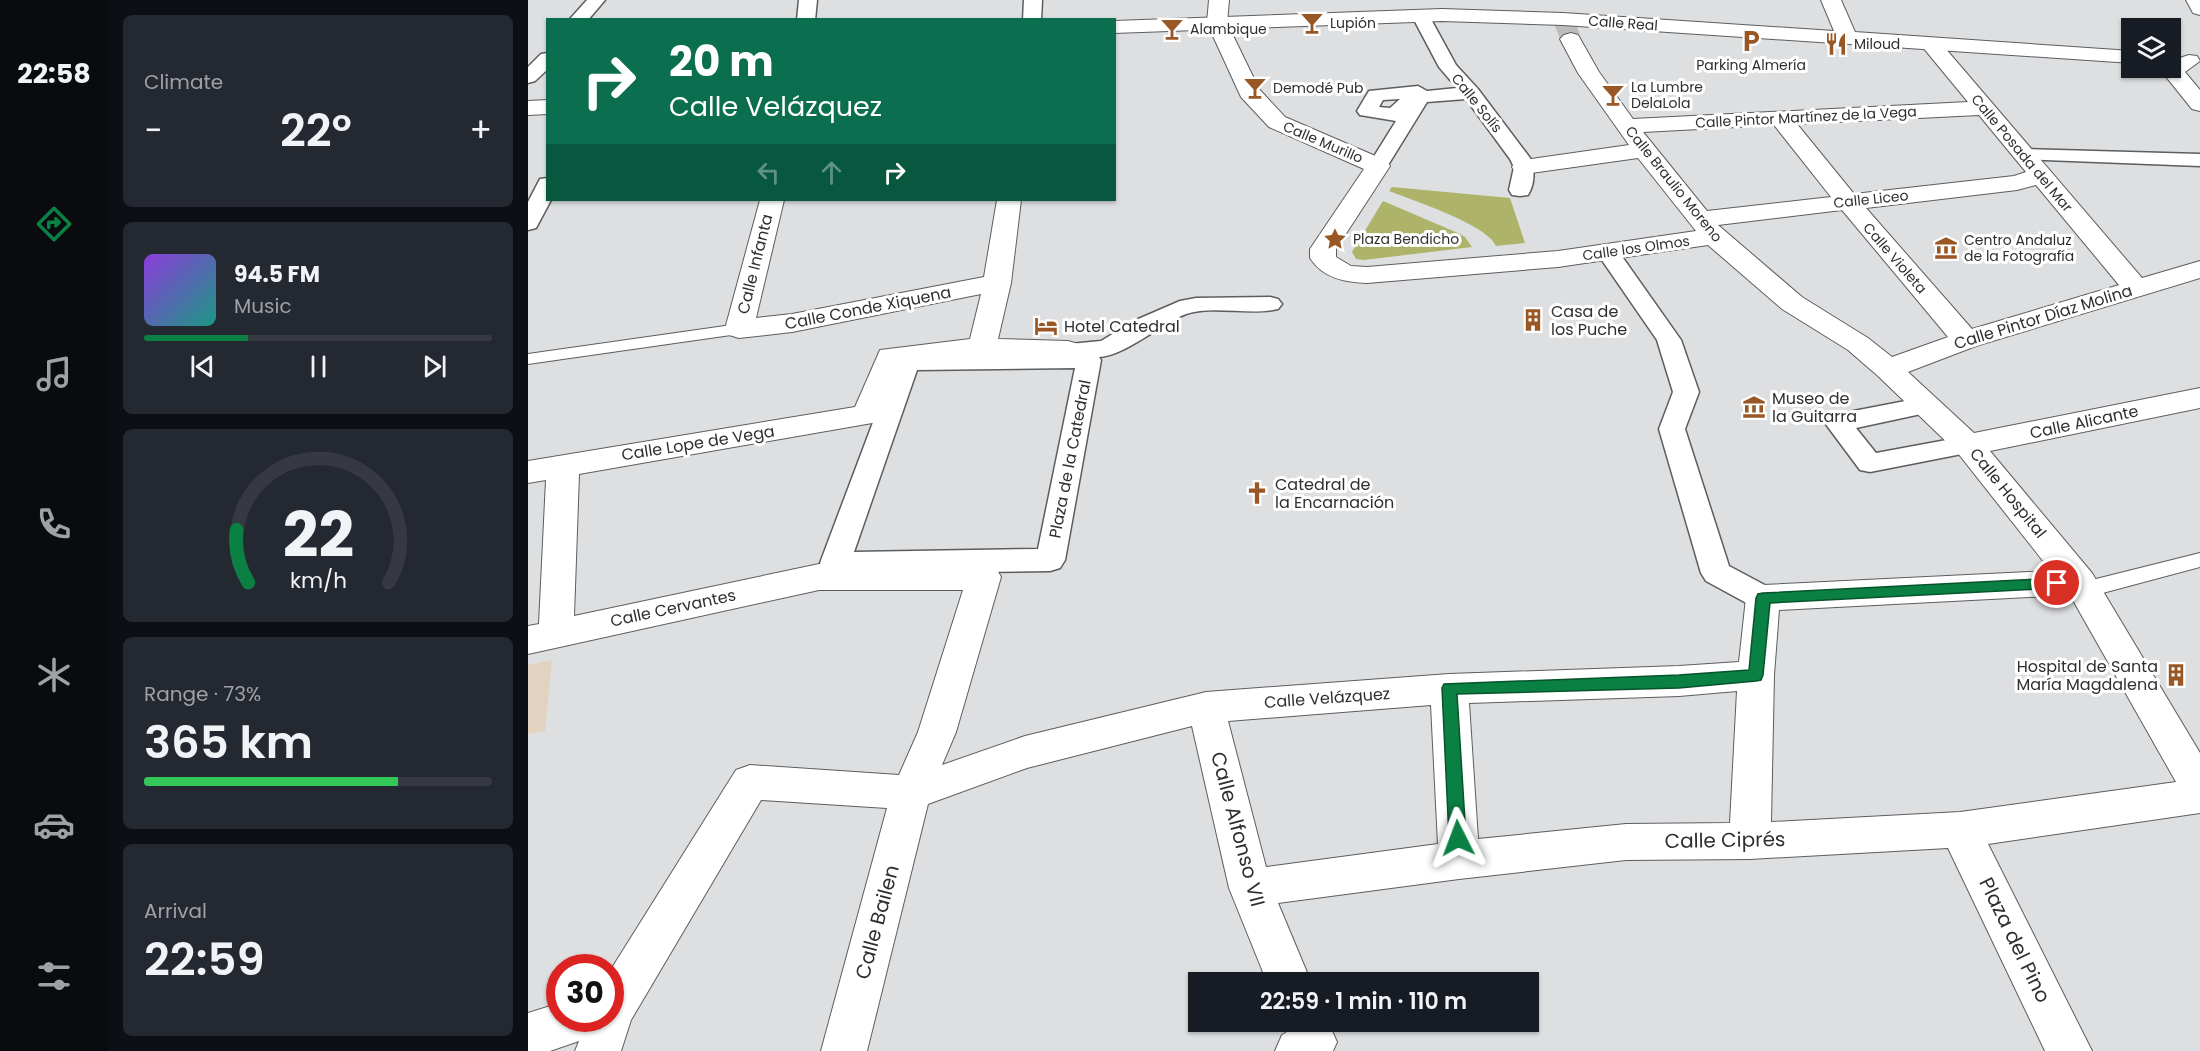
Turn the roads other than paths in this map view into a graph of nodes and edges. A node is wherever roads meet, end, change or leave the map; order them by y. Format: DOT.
graph roads {
  1 [pos="596,0"];
  2 [pos="808,0"];
  3 [pos="1033,0"];
  4 [pos="1219,0"];
  5 [pos="1831,0"];
  6 [pos="2196,0"];
  7 [pos="1469,8"];
  8 [pos="2200,9"];
  9 [pos="1421,16"];
  10 [pos="580,18"];
  11 [pos="806,18"];
  12 [pos="1032,18"];
  13 [pos="1217,23"];
  14 [pos="1116,27"];
  15 [pos="1571,39"];
  16 [pos="1848,39"];
  17 [pos="1932,45"];
  18 [pos="2121,56"];
  19 [pos="546,60"];
  20 [pos="2186,61"];
  21 [pos="528,77"];
  22 [pos="1471,93"];
  23 [pos="2200,104"];
  24 [pos="546,107"];
  25 [pos="528,108"];
  26 [pos="1984,108"];
  27 [pos="1781,119"];
  28 [pos="1627,126"];
  29 [pos="1644,150"];
  30 [pos="2025,155"];
  31 [pos="2200,160"];
  32 [pos="1378,166"];
  33 [pos="2041,175"];
  34 [pos="1522,179"];
  35 [pos="546,188"];
  36 [pos="772,201"];
  37 [pos="1009,201"];
  38 [pos="1847,201"];
  39 [pos="528,223"];
  40 [pos="1707,228"];
  41 [pos="1608,253"];
  42 [pos="2200,269"];
  43 [pos="996,284"];
  44 [pos="2136,288"];
  45 [pos="1270,304"];
  46 [pos="739,329"];
  47 [pos="1966,340"];
  48 [pos="982,347"];
  49 [pos="1068,350"];
  50 [pos="528,359"];
  51 [pos="1888,369"];
  52 [pos="2200,398"];
  53 [pos="1926,405"];
  54 [pos="1968,445"];
  55 [pos="563,466"];
  56 [pos="528,472"];
  57 [pos="2200,560"];
  58 [pos="827,570"];
  59 [pos="2082,586"];
  60 [pos="1763,598"];
  61 [pos="542,637"];
  62 [pos="1756,675"];
  63 [pos="1449,688"];
  64 [pos="1206,707"];
  65 [pos="2200,788"];
  66 [pos="911,793"];
  67 [pos="2200,796"];
  68 [pos="1960,830"];
  69 [pos="1750,841"];
  70 [pos="1459,860"];
  71 [pos="1250,888"];
  72 [pos="1285,972"];
  73 [pos="624,981"];
  74 [pos="546,1031"];
  75 [pos="601,1032"];
  76 [pos="1310,1032"];
  77 [pos="528,1036"];
  78 [pos="598,1051"];
  79 [pos="844,1051"];
  80 [pos="1298,1051"];
  81 [pos="2069,1051"];
  1 -- 10 [label="street"];
  2 -- 11 [label="street"];
  3 -- 12 [label="street"];
  4 -- 13 [label="street"];
  5 -- 16 [label="street"];
  6 -- 8 [label="street"];
  7 -- 9 [label="street, Calle Real"];
  7 -- 16 [label="street, Calle Real"];
  9 -- 13 [label="street, Calle Real"];
  9 -- 22 [label="street, Calle Solís"];
  13 -- 14 [label="street, Calle Real"];
  13 -- 32 [label="street, Calle Murillo"];
  15 -- 28 [label="street, Calle Braulio Moreno"];
  16 -- 17 [label="street, Calle Real"];
  17 -- 18 [label="street, Calle Real"];
  17 -- 26 [label="street, Calle Posada del Mar"];
  19 -- 21 [label="street"];
  20 -- 23 [label="street"];
  22 -- 32 [label="street"];
  22 -- 34 [label="street, Calle Solís"];
  24 -- 25 [label="street"];
  26 -- 27 [label="street, Calle Pintor Martínez de la Vega"];
  26 -- 30 [label="street, Calle Posada del Mar"];
  27 -- 28 [label="street, Calle Pintor Martínez de la Vega"];
  27 -- 38 [label="street, Calle Violeta"];
  28 -- 29 [label="street, Calle Braulio Moreno"];
  29 -- 34 [label="street"];
  29 -- 40 [label="street, Calle Braulio Moreno"];
  30 -- 31 [label="street"];
  30 -- 33 [label="street, Calle Posada del Mar"];
  32 -- 41 [label="street, Calle los Olmos"];
  33 -- 38 [label="street, Calle Liceo"];
  33 -- 44 [label="street, Calle Posada del Mar"];
  35 -- 39 [label="street"];
  36 -- 46 [label="street, Calle Infanta"];
  37 -- 43 [label="street"];
  38 -- 40 [label="street, Calle Liceo"];
  38 -- 47 [label="street, Calle Violeta"];
  40 -- 41 [label="street, Calle los Olmos"];
  40 -- 51 [label="street, Calle Braulio Moreno"];
  41 -- 60 [label="street"];
  42 -- 44 [label="street, Calle Pintor Díaz Molina"];
  43 -- 46 [label="street, Calle Conde Xiquena"];
  43 -- 48 [label="street"];
  44 -- 47 [label="street, Calle Pintor Díaz Molina"];
  45 -- 49 [label="street"];
  46 -- 50 [label="lane"];
  47 -- 51 [label="street, Calle Pintor Díaz Molina"];
  48 -- 49 [label="street"];
  48 -- 55 [label="street, Calle Lope de Vega"];
  51 -- 53 [label="street, Calle Hospital"];
  52 -- 54 [label="street, Calle Alicante"];
  53 -- 54 [label="street, Calle Hospital"];
  53 -- 54 [label="street"];
  54 -- 59 [label="street, Calle Hospital"];
  55 -- 56 [label="street, Calle Lope de Vega"];
  55 -- 61 [label="street"];
  57 -- 59 [label="lane"];
  58 -- 58 [label="street, Plaza de la Catedral"];
  58 -- 61 [label="street, Calle Cervantes"];
  58 -- 66 [label="street"];
  59 -- 60 [label="street"];
  59 -- 65 [label="street, Calle Hospital"];
  60 -- 62 [label="street"];
  62 -- 63 [label="street, Calle Velázquez"];
  62 -- 69 [label="street"];
  63 -- 64 [label="street, Calle Velázquez"];
  63 -- 70 [label="street"];
  64 -- 66 [label="street, Calle Velázquez"];
  64 -- 71 [label="street, Calle Alfonso VII"];
  66 -- 73 [label="street"];
  66 -- 79 [label="street, Calle Bailen"];
  67 -- 68 [label="street, Calle Ciprés"];
  68 -- 69 [label="street, Calle Ciprés"];
  68 -- 81 [label="street, Plaza del Pino"];
  69 -- 70 [label="street, Calle Ciprés"];
  70 -- 71 [label="street, Calle Ciprés"];
  71 -- 72 [label="street, Calle Alfonso VII"];
  74 -- 77 [label="street"];
  75 -- 78 [label="street"];
  76 -- 80 [label="street"];
}
